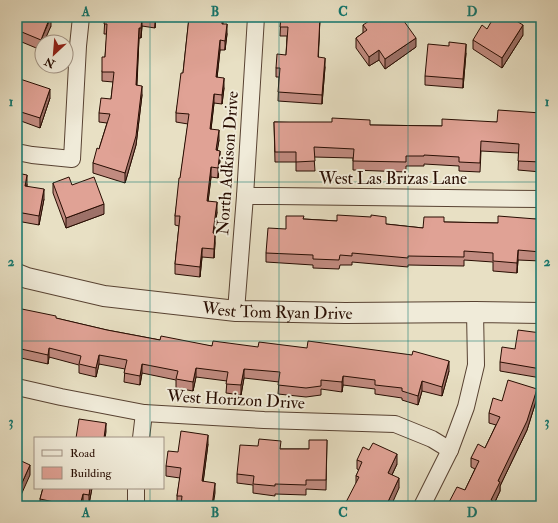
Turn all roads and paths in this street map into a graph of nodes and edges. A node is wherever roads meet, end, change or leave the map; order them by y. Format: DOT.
graph roads {
  1 [pos="81,17"];
  2 [pos="256,17"];
  3 [pos="17,152"];
  4 [pos="245,196"];
  5 [pos="541,198"];
  6 [pos="17,274"];
  7 [pos="236,311"];
  8 [pos="475,312"];
  9 [pos="541,313"];
  10 [pos="17,387"];
  11 [pos="144,413"];
  12 [pos="141,437"];
  13 [pos="450,450"];
  14 [pos="136,489"];
  15 [pos="136,506"];
  16 [pos="422,506"];
  1 -- 3 [label="street"];
  2 -- 4 [label="street, North Adkison Drive"];
  4 -- 5 [label="street, West Las Brizas Lane"];
  4 -- 7 [label="street, North Adkison Drive"];
  6 -- 7 [label="street, West Tom Ryan Drive"];
  7 -- 8 [label="street, West Tom Ryan Drive"];
  8 -- 9 [label="street, West Tom Ryan Drive"];
  8 -- 13 [label="street"];
  10 -- 11 [label="street, West Horizon Drive"];
  11 -- 12 [label="street"];
  11 -- 13 [label="street, West Horizon Drive"];
  13 -- 16 [label="street"];
  14 -- 15 [label="street"];
}
